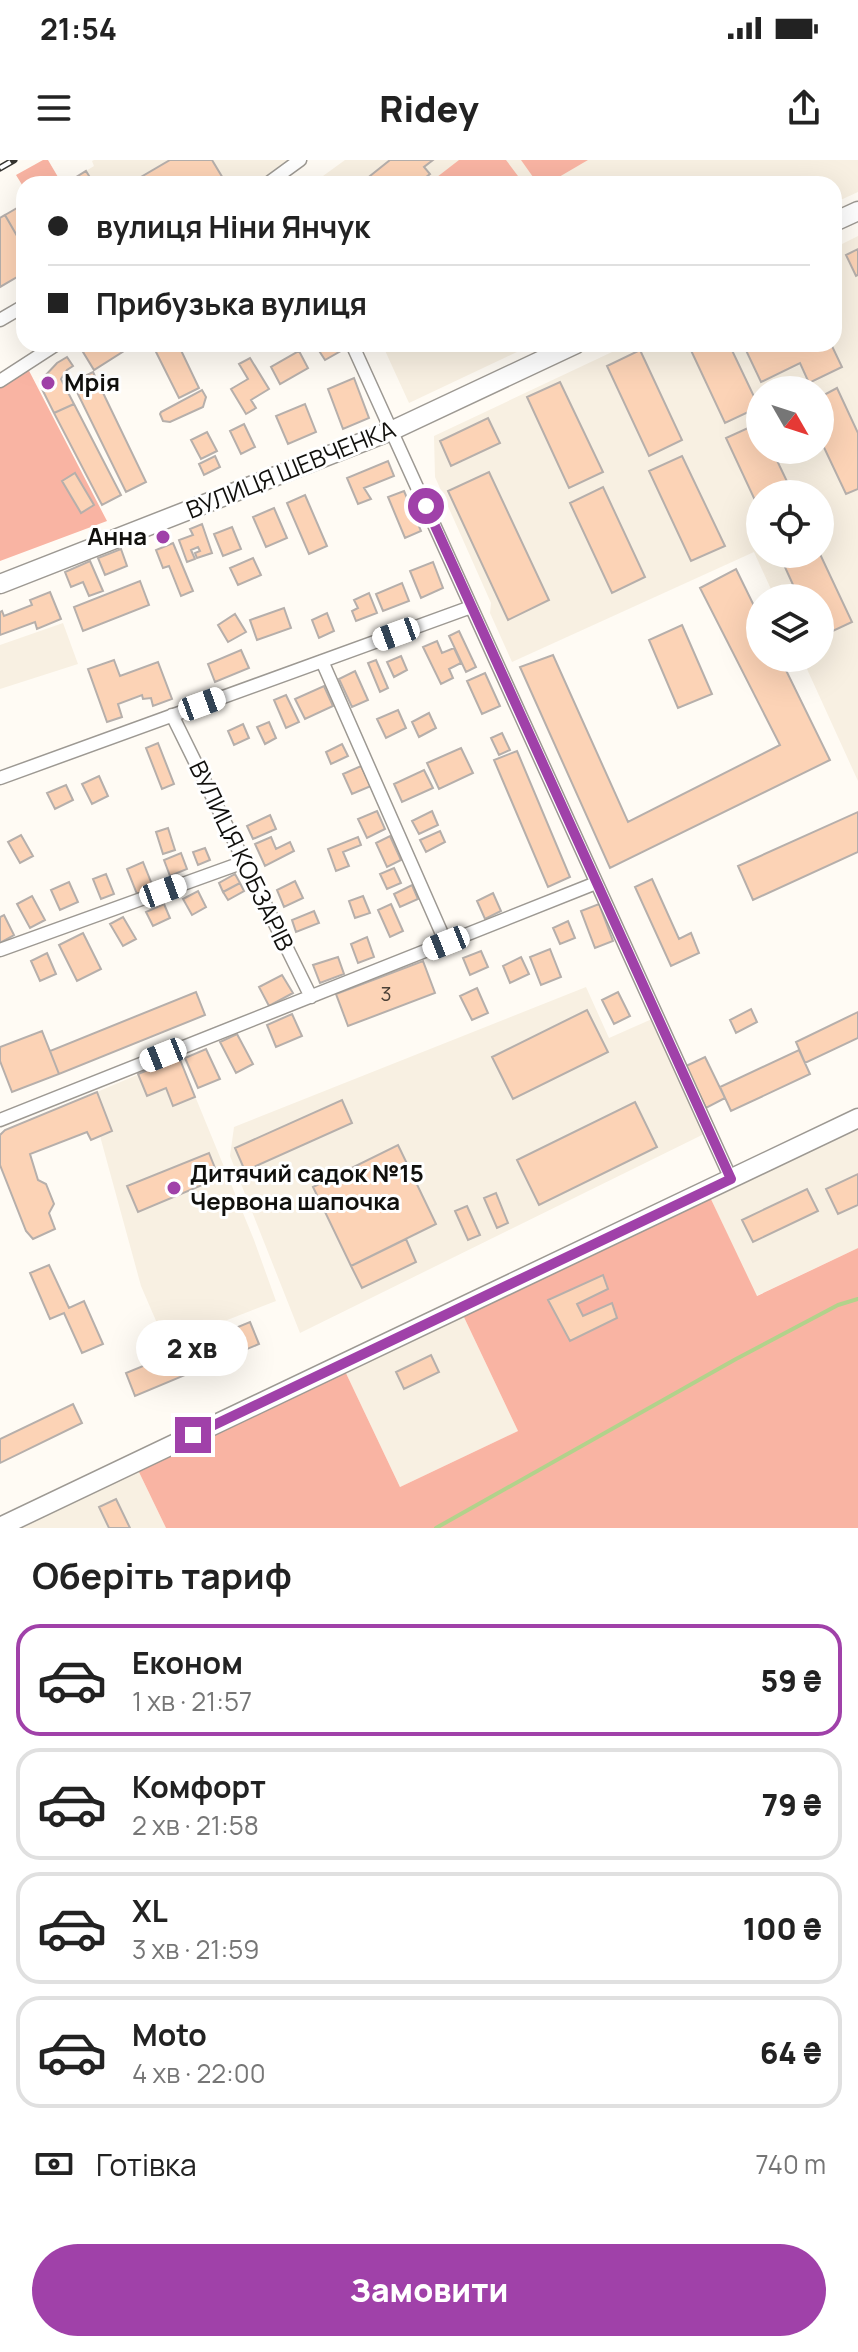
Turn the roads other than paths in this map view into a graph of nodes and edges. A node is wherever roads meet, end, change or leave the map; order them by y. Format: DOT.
graph roads {
  1 [pos="300,160"];
  2 [pos="281,176"];
  3 [pos="45,352"];
  4 [pos="356,352"];
  5 [pos="559,352"];
  6 [pos="0,381"];
  7 [pos="391,431"];
  8 [pos="0,584"];
  9 [pos="471,607"];
  10 [pos="322,661"];
  11 [pos="172,715"];
  12 [pos="0,778"];
  13 [pos="244,862"];
  14 [pos="596,883"];
  15 [pos="446,943"];
  16 [pos="0,950"];
  17 [pos="311,997"];
  18 [pos="1,1118"];
  19 [pos="858,1118"];
  20 [pos="731,1179"];
  21 [pos="0,1527"];
  1 -- 2 [label="street"];
  3 -- 6 [label="street"];
  4 -- 7 [label="street"];
  5 -- 7 [label="street, ВУЛИЦЯ ШЕВЧЕНКА"];
  7 -- 8 [label="street, ВУЛИЦЯ ШЕВЧЕНКА"];
  7 -- 9 [label="street"];
  9 -- 10 [label="street"];
  9 -- 14 [label="street"];
  10 -- 11 [label="street"];
  10 -- 15 [label="street"];
  11 -- 12 [label="street"];
  11 -- 13 [label="street, ВУЛИЦЯ КОБЗАРІВ"];
  13 -- 16 [label="street"];
  13 -- 17 [label="street, ВУЛИЦЯ КОБЗАРІВ"];
  14 -- 15 [label="street"];
  14 -- 20 [label="street"];
  15 -- 17 [label="street"];
  17 -- 18 [label="street"];
  19 -- 20 [label="street"];
  20 -- 21 [label="street"];
}
